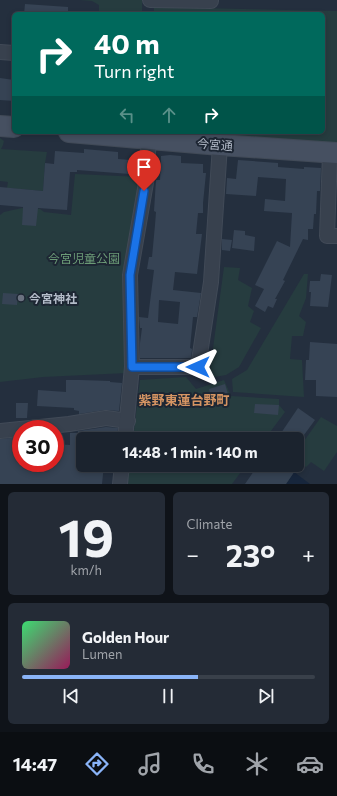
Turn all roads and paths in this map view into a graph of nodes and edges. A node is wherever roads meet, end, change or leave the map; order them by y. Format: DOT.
graph roads {
  1 [pos="150,0"];
  2 [pos="211,0"];
  3 [pos="150,12"];
  4 [pos="0,52"];
  5 [pos="12,53"];
  6 [pos="0,126"];
  7 [pos="12,127"];
  8 [pos="113,134"];
  9 [pos="149,135"];
  10 [pos="220,145"];
  11 [pos="333,154"];
  12 [pos="337,236"];
  13 [pos="132,367"];
  14 [pos="128,421"];
  15 [pos="0,431"];
  16 [pos="126,432"];
  17 [pos="121,472"];
  18 [pos="120,484"];
  1 -- 2 [label="street"];
  1 -- 3 [label="street"];
  4 -- 5 [label="street"];
  6 -- 7 [label="street"];
  8 -- 9 [label="street, 今宮通"];
  9 -- 10 [label="street, 今宮通"];
  9 -- 13 [label="street"];
  10 -- 11 [label="street, 今宮通"];
  10 -- 13 [label="street"];
  11 -- 12 [label="street"];
  13 -- 14 [label="street"];
  14 -- 15 [label="street"];
  14 -- 16 [label="street"];
  17 -- 18 [label="street"];
}
